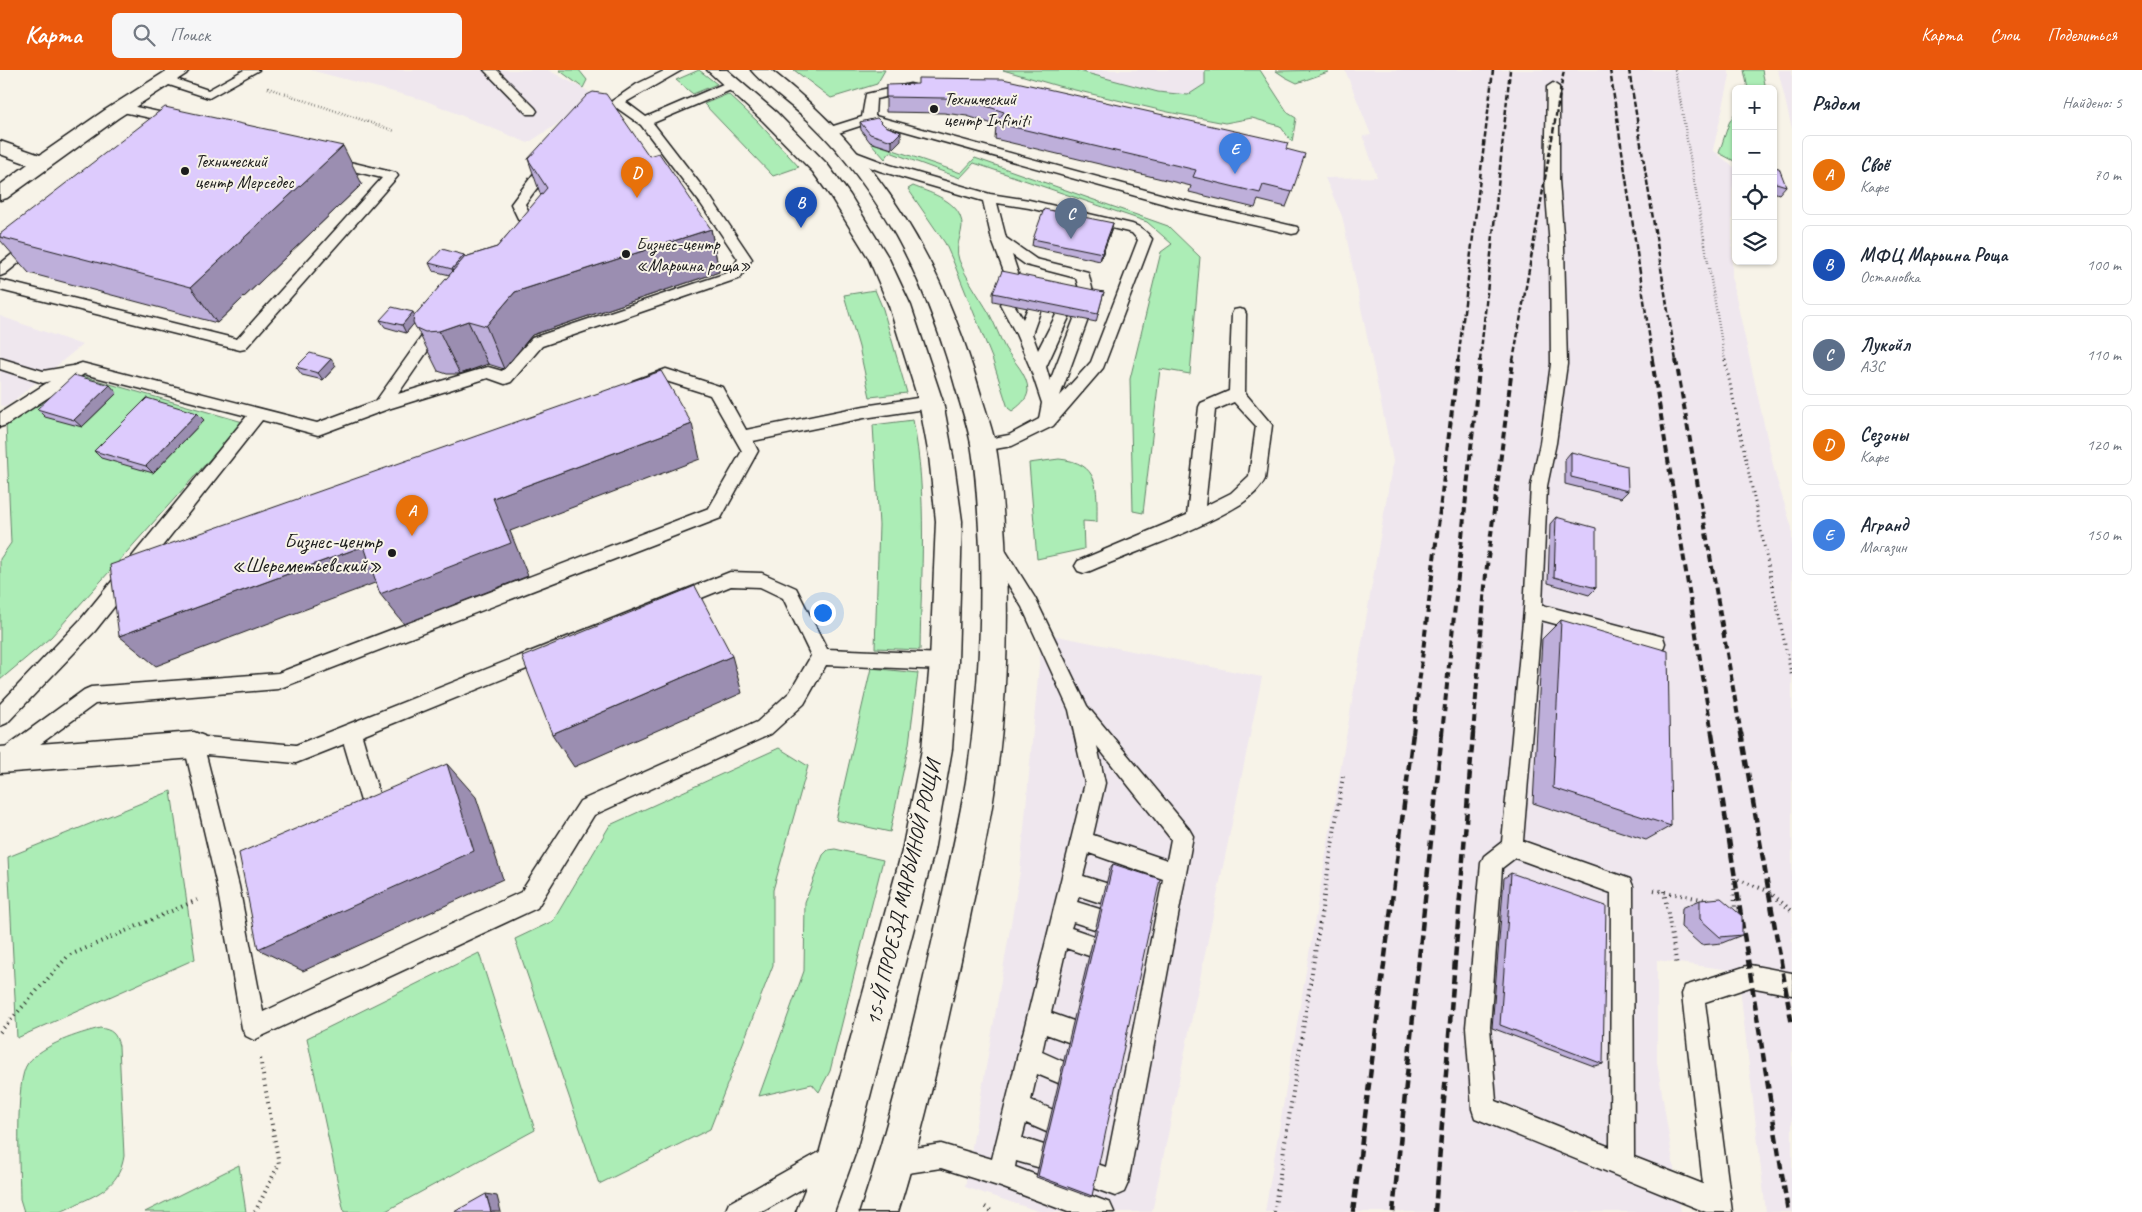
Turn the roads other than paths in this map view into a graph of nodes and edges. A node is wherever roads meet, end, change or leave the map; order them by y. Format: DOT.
graph roads {
  1 [pos="253,70"];
  2 [pos="490,70"];
  3 [pos="676,70"];
  4 [pos="716,70"];
  5 [pos="760,70"];
  6 [pos="172,75"];
  7 [pos="734,84"];
  8 [pos="925,87"];
  9 [pos="1553,87"];
  10 [pos="617,102"];
  11 [pos="886,106"];
  12 [pos="122,108"];
  13 [pos="531,111"];
  14 [pos="868,113"];
  15 [pos="645,122"];
  16 [pos="184,126"];
  17 [pos="579,127"];
  18 [pos="829,132"];
  19 [pos="164,137"];
  20 [pos="0,147"];
  21 [pos="560,148"];
  22 [pos="850,154"];
  23 [pos="314,157"];
  24 [pos="43,163"];
  25 [pos="0,194"];
  26 [pos="989,198"];
  27 [pos="1292,230"];
  28 [pos="45,235"];
  29 [pos="999,240"];
  30 [pos="524,250"];
  31 [pos="1031,262"];
  32 [pos="0,271"];
  33 [pos="1060,271"];
  34 [pos="1038,279"];
  35 [pos="1014,282"];
  36 [pos="0,286"];
  37 [pos="1067,286"];
  38 [pos="1087,296"];
  39 [pos="1006,304"];
  40 [pos="1034,309"];
  41 [pos="449,310"];
  42 [pos="1239,314"];
  43 [pos="1063,315"];
  44 [pos="1080,319"];
  45 [pos="1024,334"];
  46 [pos="0,363"];
  47 [pos="1038,367"];
  48 [pos="82,368"];
  49 [pos="619,392"];
  50 [pos="1237,394"];
  51 [pos="930,402"];
  52 [pos="1050,403"];
  53 [pos="382,405"];
  54 [pos="258,414"];
  55 [pos="0,421"];
  56 [pos="1047,422"];
  57 [pos="742,437"];
  58 [pos="983,445"];
  59 [pos="1195,519"];
  60 [pos="994,547"];
  61 [pos="1084,566"];
  62 [pos="1533,610"];
  63 [pos="1656,643"];
  64 [pos="822,657"];
  65 [pos="944,662"];
  66 [pos="1079,710"];
  67 [pos="0,717"];
  68 [pos="351,732"];
  69 [pos="194,745"];
  70 [pos="1,760"];
  71 [pos="376,818"];
  72 [pos="1082,841"];
  73 [pos="1512,847"];
  74 [pos="1174,874"];
  75 [pos="1072,883"];
  76 [pos="1104,893"];
  77 [pos="1065,909"];
  78 [pos="1098,920"];
  79 [pos="1060,934"];
  80 [pos="1092,946"];
  81 [pos="1792,984"];
  82 [pos="1039,1020"];
  83 [pos="1071,1031"];
  84 [pos="1030,1059"];
  85 [pos="1061,1072"];
  86 [pos="1019,1107"];
  87 [pos="1049,1121"];
  88 [pos="1009,1147"];
  89 [pos="837,1154"];
  90 [pos="1041,1156"];
  91 [pos="895,1163"];
  92 [pos="1622,1164"];
  93 [pos="1001,1174"];
  94 [pos="1718,1208"];
  95 [pos="738,1212"];
  96 [pos="815,1212"];
  97 [pos="878,1212"];
  98 [pos="1101,1212"];
  99 [pos="1108,1212"];
  1 -- 6 [label="lane"];
  2 -- 13 [label="lane"];
  3 -- 10 [label="lane"];
  4 -- 7 [label="main road, 15-Й ПРОЕЗД МАРЬИНОЙ РОЩИ"];
  5 -- 18 [label="main road"];
  6 -- 12 [label="main road"];
  7 -- 15 [label="lane"];
  7 -- 51 [label="main road, 15-Й ПРОЕЗД МАРЬИНОЙ РОЩИ"];
  8 -- 14 [label="lane"];
  9 -- 62 [label="lane"];
  10 -- 15 [label="lane"];
  10 -- 17 [label="lane"];
  11 -- 14 [label="lane"];
  12 -- 16 [label="lane"];
  12 -- 24 [label="main road"];
  14 -- 18 [label="lane"];
  14 -- 27 [label="lane"];
  15 -- 53 [label="lane"];
  16 -- 19 [label="lane"];
  18 -- 22 [label="main road"];
  20 -- 24 [label="main road"];
  21 -- 30 [label="lane"];
  22 -- 26 [label="lane"];
  22 -- 58 [label="main road"];
  23 -- 36 [label="lane"];
  24 -- 25 [label="main road"];
  26 -- 29 [label="lane"];
  26 -- 56 [label="lane"];
  28 -- 32 [label="lane"];
  29 -- 31 [label="lane"];
  29 -- 35 [label="lane"];
  31 -- 33 [label="lane"];
  31 -- 34 [label="lane"];
  33 -- 37 [label="lane"];
  33 -- 38 [label="lane"];
  39 -- 45 [label="lane"];
  40 -- 45 [label="lane"];
  41 -- 53 [label="lane"];
  42 -- 50 [label="lane"];
  43 -- 47 [label="lane"];
  44 -- 52 [label="lane"];
  45 -- 47 [label="lane"];
  46 -- 48 [label="lane"];
  47 -- 52 [label="lane"];
  48 -- 54 [label="lane"];
  48 -- 55 [label="lane"];
  49 -- 57 [label="lane"];
  50 -- 59 [label="lane"];
  50 -- 59 [label="lane"];
  51 -- 57 [label="lane"];
  51 -- 65 [label="main road, 15-Й ПРОЕЗД МАРЬИНОЙ РОЩИ"];
  52 -- 56 [label="lane"];
  53 -- 54 [label="lane"];
  54 -- 67 [label="lane"];
  56 -- 58 [label="lane"];
  57 -- 70 [label="lane"];
  58 -- 60 [label="main road"];
  59 -- 61 [label="lane"];
  60 -- 66 [label="lane"];
  60 -- 91 [label="main road"];
  62 -- 63 [label="lane"];
  62 -- 73 [label="lane"];
  64 -- 65 [label="lane"];
  64 -- 68 [label="lane"];
  64 -- 69 [label="lane"];
  65 -- 89 [label="main road, 15-Й ПРОЕЗД МАРЬИНОЙ РОЩИ"];
  66 -- 72 [label="lane"];
  66 -- 74 [label="lane"];
  68 -- 69 [label="lane"];
  68 -- 71 [label="lane"];
  69 -- 70 [label="main road"];
  72 -- 74 [label="lane"];
  72 -- 75 [label="lane"];
  73 -- 92 [label="lane"];
  73 -- 92 [label="lane"];
  74 -- 99 [label="lane"];
  75 -- 76 [label="lane"];
  75 -- 77 [label="lane"];
  77 -- 78 [label="lane"];
  77 -- 79 [label="lane"];
  79 -- 80 [label="lane"];
  79 -- 82 [label="lane"];
  81 -- 94 [label="lane"];
  82 -- 83 [label="lane"];
  82 -- 84 [label="lane"];
  84 -- 85 [label="lane"];
  84 -- 86 [label="lane"];
  86 -- 87 [label="lane"];
  86 -- 88 [label="lane"];
  88 -- 90 [label="lane"];
  88 -- 93 [label="lane"];
  89 -- 95 [label="lane"];
  89 -- 96 [label="main road, 15-Й ПРОЕЗД МАРЬИНОЙ РОЩИ"];
  91 -- 93 [label="lane"];
  91 -- 97 [label="main road"];
  92 -- 94 [label="lane"];
  93 -- 98 [label="lane"];
}
